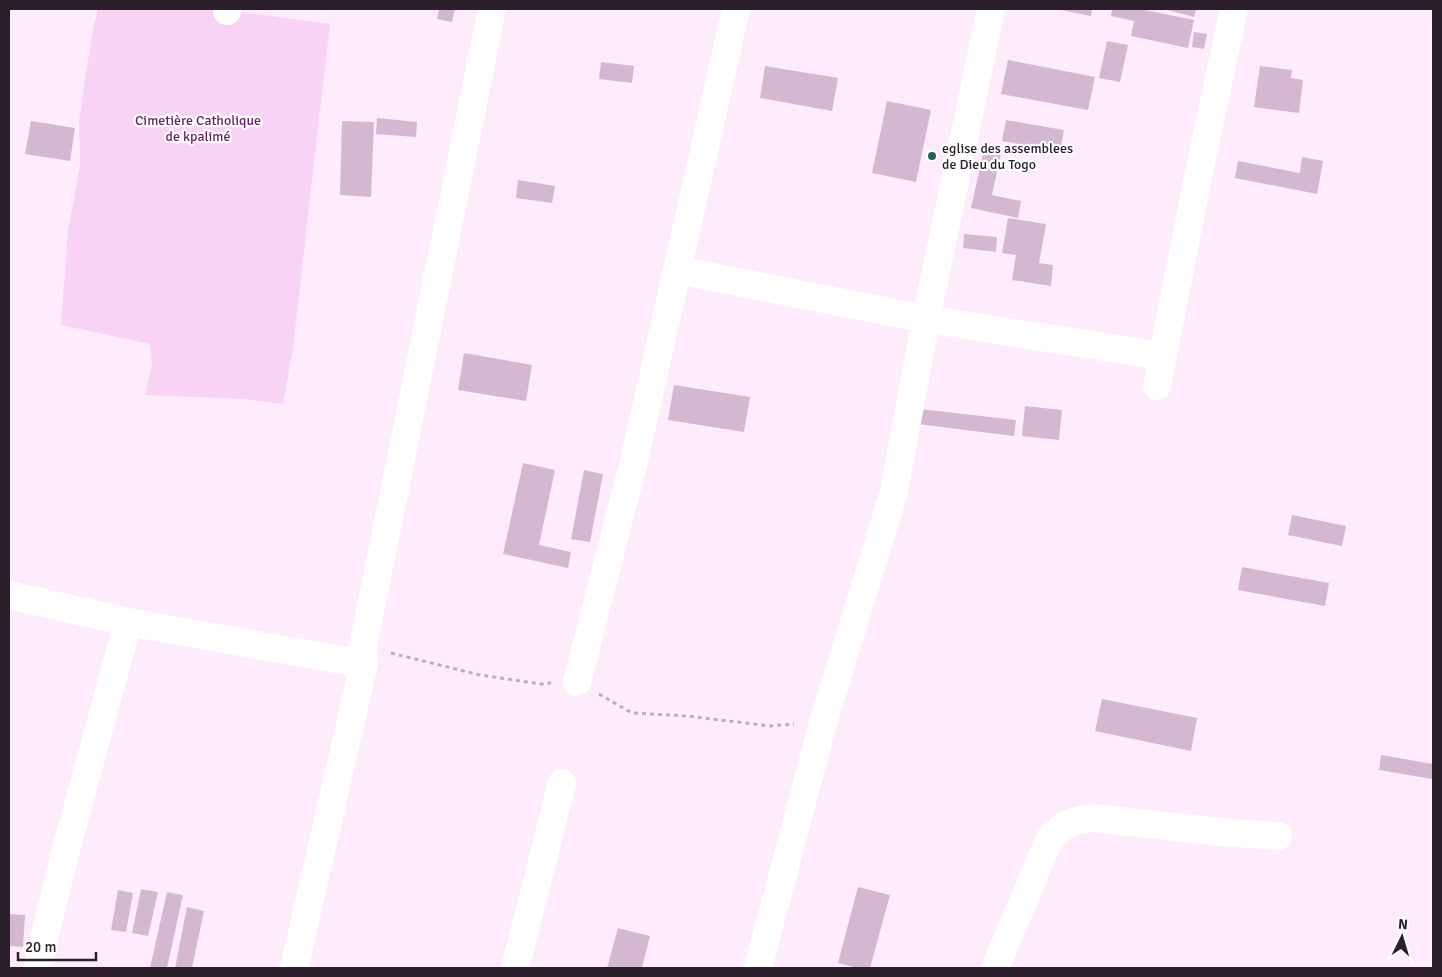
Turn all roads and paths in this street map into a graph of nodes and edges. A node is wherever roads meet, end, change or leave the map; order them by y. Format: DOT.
graph roads {
  1 [pos="492,9"];
  2 [pos="736,9"];
  3 [pos="991,9"];
  4 [pos="1234,9"];
  5 [pos="677,270"];
  6 [pos="926,319"];
  7 [pos="1162,356"];
  8 [pos="1157,386"];
  9 [pos="9,595"];
  10 [pos="128,622"];
  11 [pos="364,664"];
  12 [pos="577,682"];
  13 [pos="562,783"];
  14 [pos="1278,836"];
  15 [pos="37,968"];
  16 [pos="294,968"];
  17 [pos="515,968"];
  18 [pos="758,968"];
  19 [pos="995,968"];
  1 -- 11 [label="street"];
  2 -- 5 [label="street"];
  3 -- 6 [label="street"];
  4 -- 7 [label="street"];
  5 -- 6 [label="street"];
  5 -- 12 [label="street"];
  6 -- 7 [label="street"];
  6 -- 18 [label="street"];
  7 -- 8 [label="street"];
  9 -- 10 [label="street"];
  10 -- 11 [label="street"];
  10 -- 15 [label="street"];
  11 -- 16 [label="street"];
  13 -- 17 [label="street"];
  14 -- 19 [label="street"];
}
